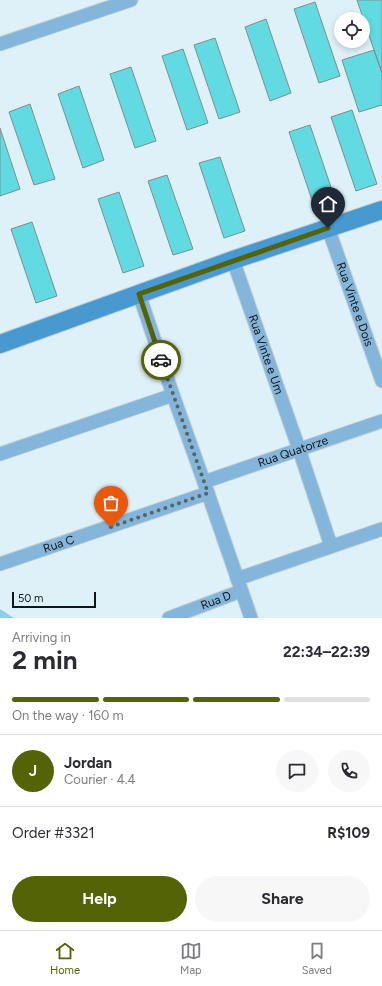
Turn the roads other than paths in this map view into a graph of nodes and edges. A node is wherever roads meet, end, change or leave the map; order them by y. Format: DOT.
graph roads {
  1 [pos="131,0"];
  2 [pos="0,44"];
  3 [pos="382,210"];
  4 [pos="328,228"];
  5 [pos="233,260"];
  6 [pos="139,294"];
  7 [pos="0,344"];
  8 [pos="382,381"];
  9 [pos="173,395"];
  10 [pos="382,421"];
  11 [pos="299,449"];
  12 [pos="0,454"];
  13 [pos="206,487"];
  14 [pos="382,529"];
  15 [pos="331,546"];
  16 [pos="0,564"];
  17 [pos="239,585"];
  18 [pos="169,618"];
  19 [pos="251,618"];
  1 -- 2 [label="street"];
  3 -- 4 [label="street"];
  4 -- 5 [label="street"];
  4 -- 8 [label="street, Rua Vinte e Dois"];
  5 -- 6 [label="street"];
  5 -- 11 [label="street, Rua Vinte e Um"];
  6 -- 7 [label="street"];
  6 -- 9 [label="street"];
  9 -- 12 [label="street"];
  9 -- 13 [label="street"];
  10 -- 11 [label="street, Rua Quatorze"];
  11 -- 13 [label="street, Rua Quatorze"];
  11 -- 15 [label="street, Rua Vinte e Um"];
  13 -- 16 [label="street, Rua C"];
  13 -- 17 [label="street"];
  14 -- 15 [label="street, Rua D"];
  15 -- 17 [label="street, Rua D"];
  17 -- 18 [label="street, Rua D"];
  17 -- 19 [label="street"];
}
